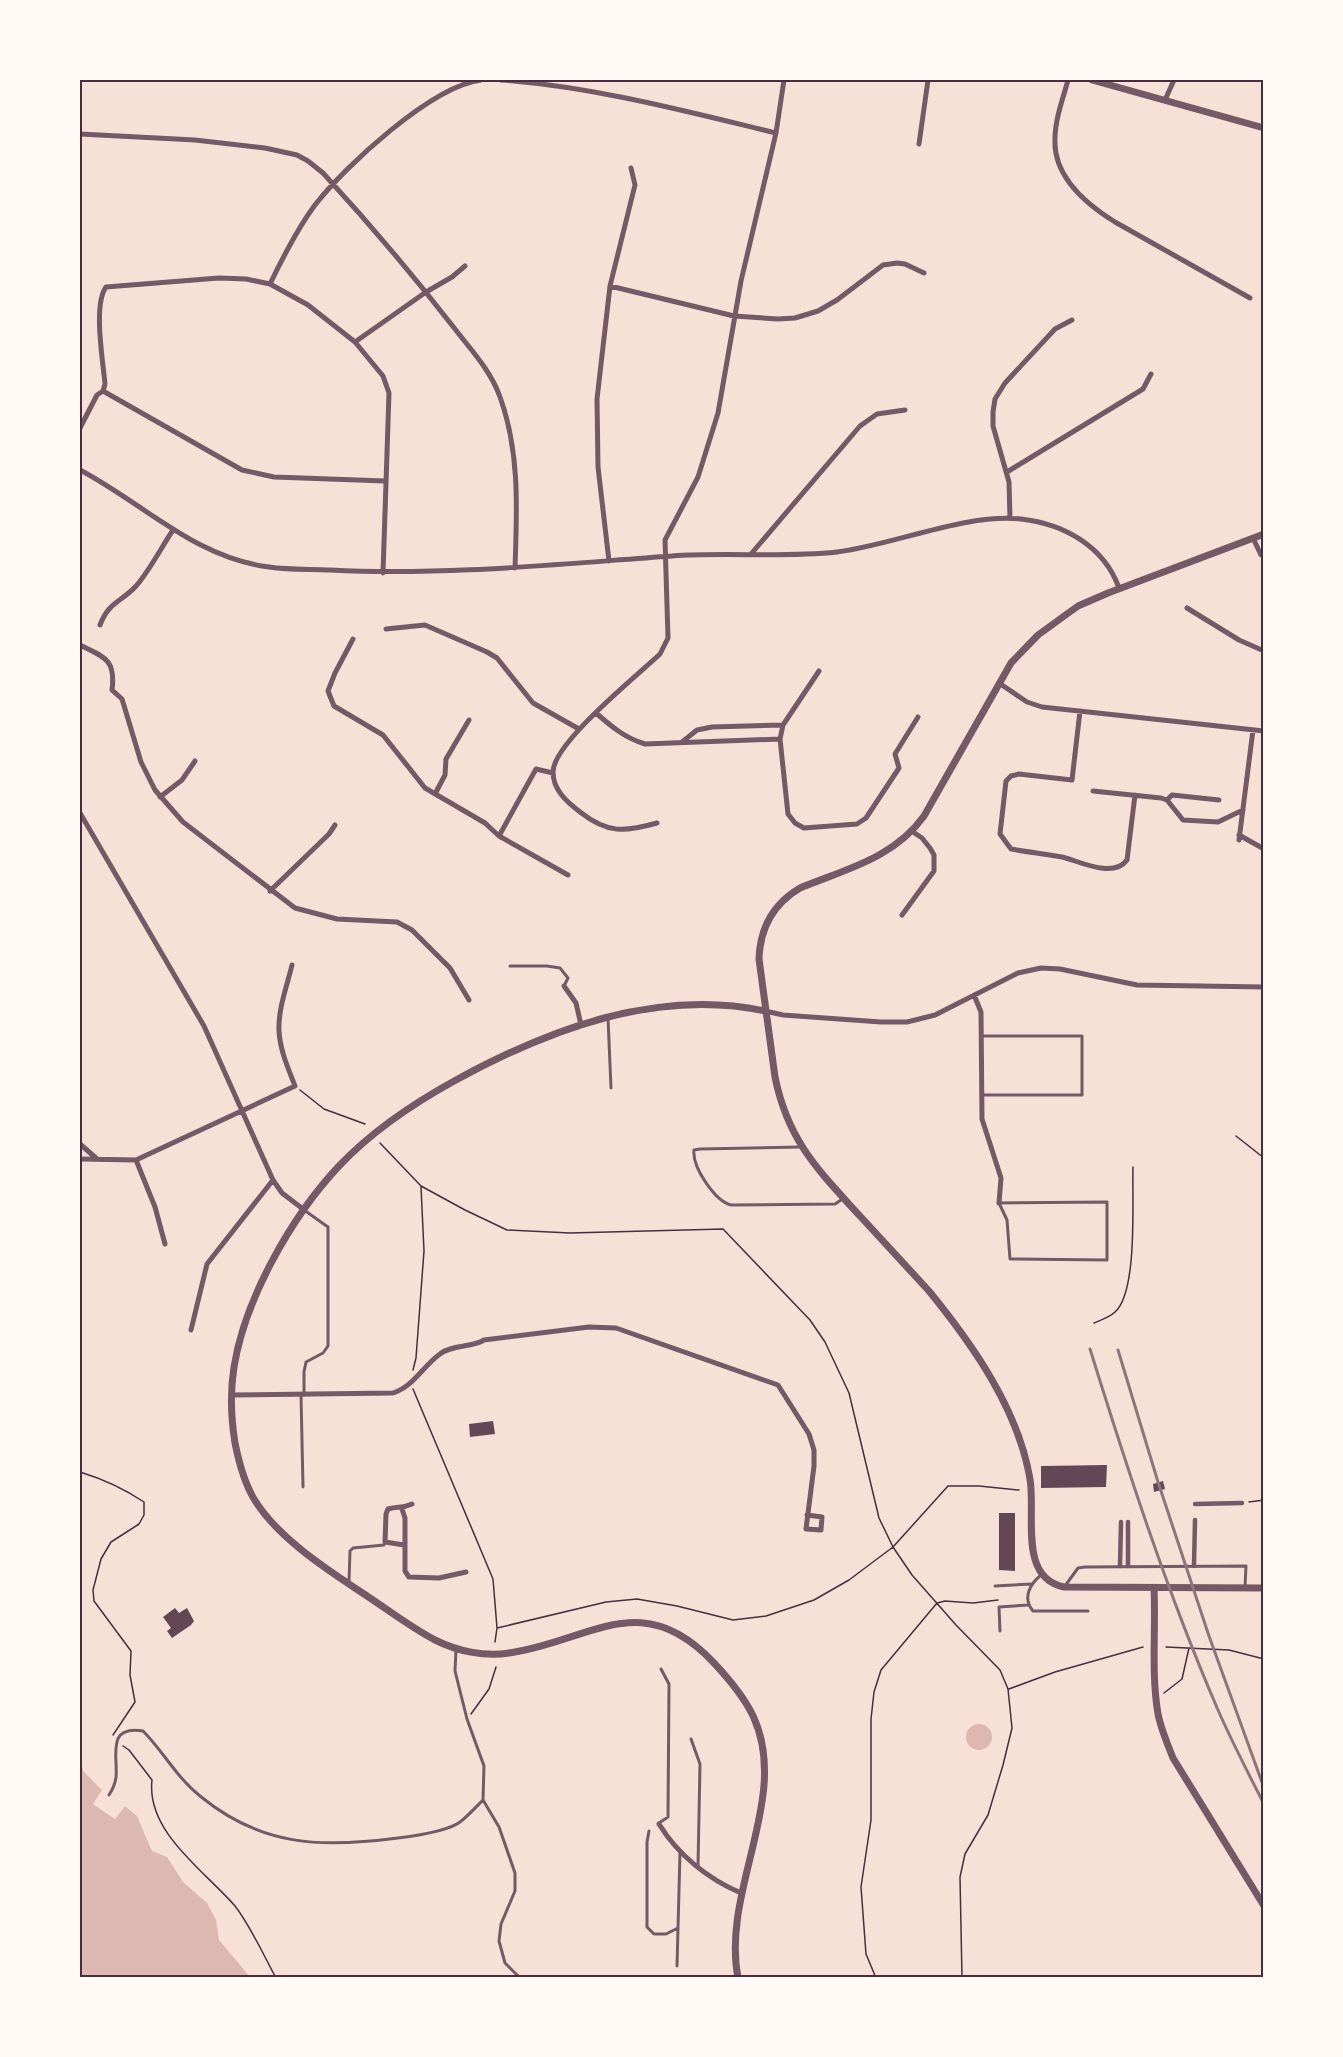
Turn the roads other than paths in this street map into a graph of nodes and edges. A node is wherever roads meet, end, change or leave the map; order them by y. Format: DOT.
graph roads {
  1 [pos="481,80"];
  2 [pos="501,80"];
  3 [pos="784,80"];
  4 [pos="928,80"];
  5 [pos="1068,80"];
  6 [pos="1092,80"];
  7 [pos="1174,80"];
  8 [pos="1166,100"];
  9 [pos="1263,128"];
  10 [pos="776,133"];
  11 [pos="80,134"];
  12 [pos="919,144"];
  13 [pos="631,168"];
  14 [pos="333,184"];
  15 [pos="465,266"];
  16 [pos="924,273"];
  17 [pos="270,284"];
  18 [pos="610,286"];
  19 [pos="426,292"];
  20 [pos="1250,298"];
  21 [pos="734,316"];
  22 [pos="1072,321"];
  23 [pos="355,342"];
  24 [pos="1151,374"];
  25 [pos="103,392"];
  26 [pos="905,410"];
  27 [pos="80,428"];
  28 [pos="80,470"];
  29 [pos="1007,472"];
  30 [pos="386,481"];
  31 [pos="1011,518"];
  32 [pos="173,530"];
  33 [pos="1263,534"];
  34 [pos="1253,538"];
  35 [pos="751,554"];
  36 [pos="664,556"];
  37 [pos="1263,556"];
  38 [pos="609,561"];
  39 [pos="514,568"];
  40 [pos="383,573"];
  41 [pos="1119,588"];
  42 [pos="1187,608"];
  43 [pos="100,625"];
  44 [pos="386,628"];
  45 [pos="353,639"];
  46 [pos="80,645"];
  47 [pos="1263,651"];
  48 [pos="819,671"];
  49 [pos="999,683"];
  50 [pos="1080,711"];
  51 [pos="596,713"];
  52 [pos="918,717"];
  53 [pos="469,720"];
  54 [pos="783,725"];
  55 [pos="579,729"];
  56 [pos="1252,730"];
  57 [pos="1263,731"];
  58 [pos="780,739"];
  59 [pos="680,743"];
  60 [pos="195,761"];
  61 [pos="553,773"];
  62 [pos="1094,791"];
  63 [pos="435,794"];
  64 [pos="1135,795"];
  65 [pos="159,796"];
  66 [pos="1167,800"];
  67 [pos="1219,800"];
  68 [pos="1243,810"];
  69 [pos="80,813"];
  70 [pos="657,823"];
  71 [pos="335,825"];
  72 [pos="913,832"];
  73 [pos="499,836"];
  74 [pos="1263,849"];
  75 [pos="568,875"];
  76 [pos="270,891"];
  77 [pos="902,915"];
  78 [pos="292,965"];
  79 [pos="510,966"];
  80 [pos="564,986"];
  81 [pos="1263,987"];
  82 [pos="974,995"];
  83 [pos="469,1000"];
  84 [pos="765,1011"];
  85 [pos="608,1017"];
  86 [pos="581,1025"];
  87 [pos="982,1036"];
  88 [pos="611,1088"];
  89 [pos="983,1095"];
  90 [pos="242,1112"];
  91 [pos="80,1144"];
  92 [pos="801,1147"];
  93 [pos="96,1158"];
  94 [pos="80,1159"];
  95 [pos="136,1160"];
  96 [pos="273,1180"];
  97 [pos="844,1198"];
  98 [pos="999,1203"];
  99 [pos="303,1209"];
  100 [pos="165,1244"];
  101 [pos="191,1330"];
  102 [pos="231,1395"];
  103 [pos="303,1395"];
  104 [pos="303,1487"];
  105 [pos="1242,1503"];
  106 [pos="412,1504"];
  107 [pos="1195,1504"];
  108 [pos="402,1509"];
  109 [pos="807,1515"];
  110 [pos="1195,1520"];
  111 [pos="1120,1522"];
  112 [pos="1128,1522"];
  113 [pos="385,1542"];
  114 [pos="404,1545"];
  115 [pos="1120,1566"];
  116 [pos="1128,1566"];
  117 [pos="1194,1566"];
  118 [pos="466,1572"];
  119 [pos="1041,1575"];
  120 [pos="348,1583"];
  121 [pos="1031,1584"];
  122 [pos="995,1586"];
  123 [pos="1064,1587"];
  124 [pos="1245,1587"];
  125 [pos="1154,1588"];
  126 [pos="1263,1588"];
  127 [pos="1028,1605"];
  128 [pos="1089,1611"];
  129 [pos="1000,1631"];
  130 [pos="456,1649"];
  131 [pos="661,1669"];
  132 [pos="691,1739"];
  133 [pos="109,1795"];
  134 [pos="483,1800"];
  135 [pos="659,1824"];
  136 [pos="649,1831"];
  137 [pos="680,1850"];
  138 [pos="698,1868"];
  139 [pos="741,1893"];
  140 [pos="1263,1906"];
  141 [pos="678,1928"];
  142 [pos="677,1966"];
  143 [pos="520,1977"];
  144 [pos="738,1977"];
  1 -- 14 [label="street"];
  2 -- 10 [label="street"];
  3 -- 10 [label="street"];
  4 -- 12 [label="street"];
  5 -- 20 [label="street"];
  6 -- 8 [label="street"];
  7 -- 8 [label="street"];
  8 -- 9 [label="street"];
  10 -- 21 [label="street"];
  11 -- 14 [label="street"];
  13 -- 18 [label="street"];
  14 -- 17 [label="street"];
  14 -- 19 [label="street"];
  15 -- 19 [label="street"];
  16 -- 21 [label="street"];
  17 -- 23 [label="street"];
  17 -- 25 [label="street"];
  18 -- 21 [label="street"];
  18 -- 38 [label="street"];
  19 -- 23 [label="street"];
  19 -- 39 [label="street"];
  21 -- 36 [label="street"];
  22 -- 29 [label="street"];
  23 -- 30 [label="street"];
  24 -- 29 [label="street"];
  25 -- 27 [label="street"];
  25 -- 30 [label="street"];
  26 -- 35 [label="street"];
  28 -- 32 [label="street"];
  29 -- 31 [label="street"];
  30 -- 40 [label="street"];
  31 -- 35 [label="street"];
  31 -- 41 [label="street"];
  32 -- 40 [label="street"];
  32 -- 43 [label="street"];
  33 -- 34 [label="street"];
  34 -- 37 [label="street"];
  34 -- 41 [label="street"];
  35 -- 36 [label="street"];
  36 -- 38 [label="street"];
  36 -- 51 [label="street"];
  38 -- 39 [label="street"];
  39 -- 40 [label="street"];
  41 -- 49 [label="street"];
  42 -- 47 [label="street"];
  44 -- 55 [label="street"];
  45 -- 63 [label="street"];
  46 -- 65 [label="street"];
  48 -- 54 [label="street"];
  49 -- 50 [label="street"];
  49 -- 72 [label="street"];
  50 -- 56 [label="street"];
  50 -- 64 [label="street"];
  51 -- 55 [label="street"];
  51 -- 59 [label="street"];
  52 -- 58 [label="street"];
  53 -- 63 [label="street"];
  54 -- 58 [label="street"];
  54 -- 59 [label="street"];
  55 -- 61 [label="street"];
  56 -- 57 [label="street"];
  56 -- 68 [label="street"];
  58 -- 59 [label="street"];
  60 -- 65 [label="street"];
  61 -- 70 [label="street"];
  61 -- 73 [label="street"];
  62 -- 64 [label="street"];
  63 -- 73 [label="street"];
  64 -- 66 [label="street"];
  65 -- 76 [label="street"];
  66 -- 67 [label="street"];
  66 -- 68 [label="street"];
  68 -- 74 [label="street"];
  69 -- 90 [label="street"];
  71 -- 76 [label="street"];
  72 -- 77 [label="street"];
  72 -- 84 [label="street"];
  73 -- 75 [label="street"];
  76 -- 83 [label="street"];
  78 -- 90 [label="street"];
  79 -- 80 [label="lane"];
  80 -- 86 [label="street"];
  81 -- 82 [label="street"];
  82 -- 84 [label="street"];
  82 -- 87 [label="street"];
  84 -- 85 [label="street"];
  84 -- 92 [label="street"];
  85 -- 86 [label="street"];
  85 -- 88 [label="lane"];
  86 -- 99 [label="street"];
  87 -- 89 [label="street"];
  87 -- 89 [label="lane"];
  89 -- 98 [label="street"];
  90 -- 95 [label="street"];
  90 -- 96 [label="street"];
  91 -- 93 [label="street"];
  92 -- 97 [label="street"];
  92 -- 97 [label="lane"];
  93 -- 94 [label="street"];
  93 -- 95 [label="street"];
  95 -- 100 [label="street"];
  96 -- 99 [label="street"];
  96 -- 101 [label="street"];
  97 -- 119 [label="street"];
  98 -- 98 [label="lane"];
  99 -- 102 [label="street"];
  99 -- 103 [label="lane"];
  102 -- 103 [label="street"];
  102 -- 120 [label="street"];
  103 -- 104 [label="lane"];
  103 -- 109 [label="street"];
  105 -- 107 [label="street"];
  106 -- 108 [label="street"];
  108 -- 113 [label="street"];
  108 -- 114 [label="street"];
  110 -- 117 [label="street"];
  111 -- 115 [label="street"];
  112 -- 116 [label="street"];
  113 -- 114 [label="street"];
  113 -- 120 [label="lane"];
  114 -- 118 [label="street"];
  115 -- 116 [label="lane"];
  115 -- 123 [label="lane"];
  116 -- 117 [label="lane"];
  117 -- 124 [label="lane"];
  119 -- 121 [label="lane"];
  119 -- 123 [label="street"];
  120 -- 130 [label="street"];
  121 -- 122 [label="lane"];
  121 -- 127 [label="lane"];
  123 -- 125 [label="street"];
  124 -- 125 [label="street"];
  124 -- 126 [label="street"];
  125 -- 140 [label="street"];
  127 -- 128 [label="lane"];
  127 -- 129 [label="lane"];
  130 -- 134 [label="lane"];
  130 -- 139 [label="street"];
  131 -- 135 [label="lane"];
  132 -- 138 [label="lane"];
  133 -- 134 [label="lane"];
  134 -- 143 [label="lane"];
  135 -- 137 [label="street"];
  136 -- 141 [label="lane"];
  137 -- 138 [label="street"];
  137 -- 141 [label="lane"];
  138 -- 139 [label="street"];
  139 -- 144 [label="street"];
  141 -- 142 [label="lane"];
}
